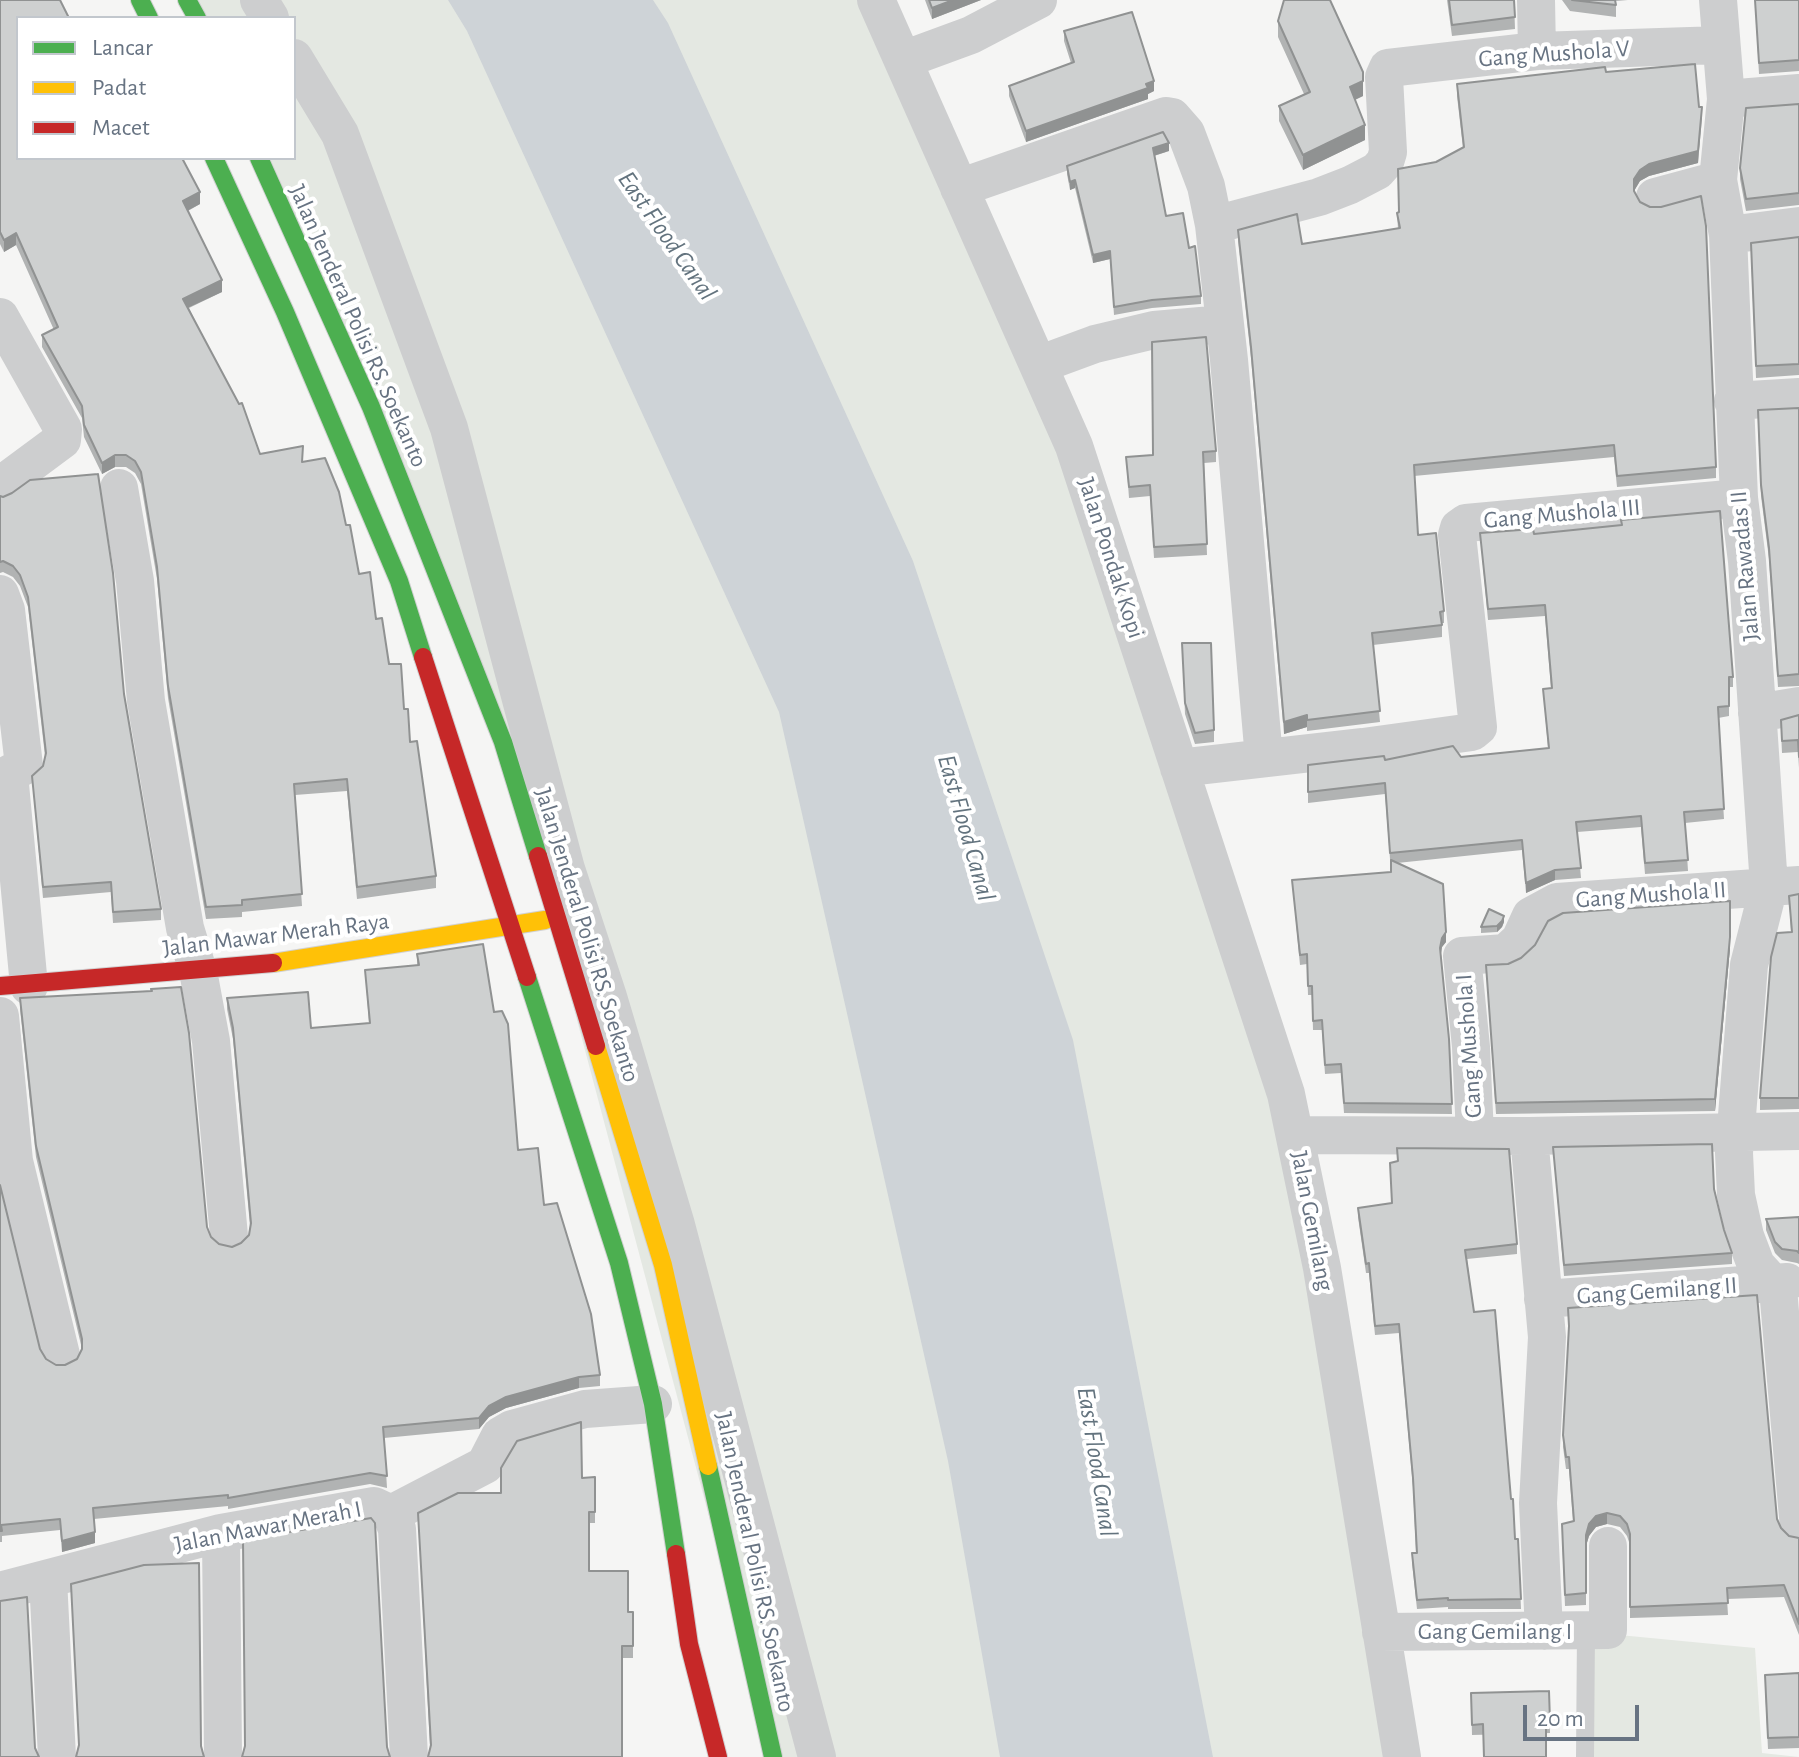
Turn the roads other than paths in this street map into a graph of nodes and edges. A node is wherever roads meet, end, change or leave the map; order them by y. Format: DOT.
graph roads {
  1 [pos="876,0"];
  2 [pos="1038,0"];
  3 [pos="1536,0"];
  4 [pos="1718,0"];
  5 [pos="1721,45"];
  6 [pos="1537,51"];
  7 [pos="903,60"];
  8 [pos="296,61"];
  9 [pos="1799,93"];
  10 [pos="1726,99"];
  11 [pos="215,160"];
  12 [pos="260,160"];
  13 [pos="1718,180"];
  14 [pos="959,188"];
  15 [pos="1655,197"];
  16 [pos="1214,225"];
  17 [pos="1799,226"];
  18 [pos="1728,235"];
  19 [pos="1224,324"];
  20 [pos="2,326"];
  21 [pos="1038,365"];
  22 [pos="1799,397"];
  23 [pos="1733,401"];
  24 [pos="0,486"];
  25 [pos="119,488"];
  26 [pos="1739,498"];
  27 [pos="0,594"];
  28 [pos="1799,706"];
  29 [pos="1757,713"];
  30 [pos="1264,758"];
  31 [pos="1179,768"];
  32 [pos="1784,886"];
  33 [pos="557,919"];
  34 [pos="510,926"];
  35 [pos="1462,956"];
  36 [pos="198,971"];
  37 [pos="14,986"];
  38 [pos="0,1016"];
  39 [pos="1734,1130"];
  40 [pos="1799,1131"];
  41 [pos="1296,1135"];
  42 [pos="1475,1135"];
  43 [pos="1529,1136"];
  44 [pos="229,1236"];
  45 [pos="1786,1282"];
  46 [pos="1543,1299"];
  47 [pos="61,1355"];
  48 [pos="653,1404"];
  49 [pos="391,1514"];
  50 [pos="1799,1528"];
  51 [pos="221,1533"];
  52 [pos="1608,1546"];
  53 [pos="48,1579"];
  54 [pos="0,1591"];
  55 [pos="1544,1631"];
  56 [pos="1597,1631"];
  57 [pos="1381,1632"];
  58 [pos="57,1757"];
  59 [pos="223,1757"];
  60 [pos="409,1757"];
  61 [pos="718,1757"];
  62 [pos="773,1757"];
  63 [pos="817,1757"];
  64 [pos="1402,1757"];
  65 [pos="1585,1757"];
  1 -- 7 [label="street, Jalan Pondak Kopi"];
  2 -- 7 [label="street"];
  3 -- 6 [label="street"];
  4 -- 5 [label="street, Jalan Rawadas II"];
  5 -- 6 [label="street, Gang Mushola V"];
  5 -- 10 [label="street, Jalan Rawadas II"];
  6 -- 16 [label="street, Gang Mushola V"];
  7 -- 14 [label="street, Jalan Pondak Kopi"];
  8 -- 63 [label="street"];
  9 -- 10 [label="street"];
  10 -- 13 [label="street, Jalan Rawadas II"];
  11 -- 34 [label="main road"];
  12 -- 33 [label="main road, Jalan Jenderal Polisi RS. Soekanto"];
  13 -- 15 [label="street"];
  13 -- 18 [label="street, Jalan Rawadas II"];
  14 -- 16 [label="street"];
  14 -- 21 [label="street, Jalan Pondak Kopi"];
  16 -- 19 [label="street"];
  17 -- 18 [label="street"];
  18 -- 23 [label="street, Jalan Rawadas II"];
  19 -- 21 [label="street"];
  19 -- 30 [label="street"];
  20 -- 24 [label="street"];
  21 -- 31 [label="street, Jalan Pondak Kopi"];
  22 -- 23 [label="street"];
  23 -- 26 [label="street, Jalan Rawadas II"];
  25 -- 36 [label="street"];
  26 -- 29 [label="street, Jalan Rawadas II"];
  26 -- 30 [label="street, Gang Mushola III"];
  27 -- 37 [label="street"];
  28 -- 29 [label="street"];
  29 -- 32 [label="street, Jalan Rawadas II"];
  30 -- 31 [label="street"];
  31 -- 41 [label="street, Jalan Pondak Kopi"];
  32 -- 35 [label="street, Gang Mushola II"];
  32 -- 39 [label="street, Jalan Rawadas II"];
  33 -- 34 [label="main road, Jalan Mawar Merah Raya"];
  33 -- 62 [label="main road, Jalan Jenderal Polisi RS. Soekanto"];
  34 -- 36 [label="main road, Jalan Mawar Merah Raya"];
  34 -- 48 [label="main road"];
  35 -- 42 [label="street, Gang Mushola I"];
  36 -- 37 [label="main road, Jalan Mawar Merah Raya"];
  36 -- 44 [label="street"];
  38 -- 47 [label="street"];
  39 -- 40 [label="street, Jalan Gemilang"];
  39 -- 43 [label="street, Jalan Gemilang"];
  39 -- 45 [label="street, Gang Gemilang II"];
  41 -- 42 [label="street, Jalan Gemilang"];
  41 -- 57 [label="street, Jalan Gemilang"];
  42 -- 43 [label="street, Jalan Gemilang"];
  43 -- 46 [label="street"];
  45 -- 46 [label="street, Gang Gemilang II"];
  45 -- 50 [label="street, Gang Gemilang II"];
  46 -- 55 [label="street"];
  48 -- 49 [label="street"];
  48 -- 61 [label="main road"];
  49 -- 51 [label="street, Jalan Mawar Merah I"];
  49 -- 60 [label="street, Jalan Mawar Merah I"];
  51 -- 53 [label="street, Jalan Mawar Merah I"];
  51 -- 59 [label="street"];
  52 -- 56 [label="street"];
  53 -- 54 [label="street, Jalan Mawar Merah I"];
  53 -- 58 [label="street"];
  55 -- 56 [label="street, Gang Gemilang I"];
  55 -- 57 [label="street, Gang Gemilang I"];
  56 -- 65 [label="lane"];
  57 -- 64 [label="street, Jalan Gemilang"];
}
